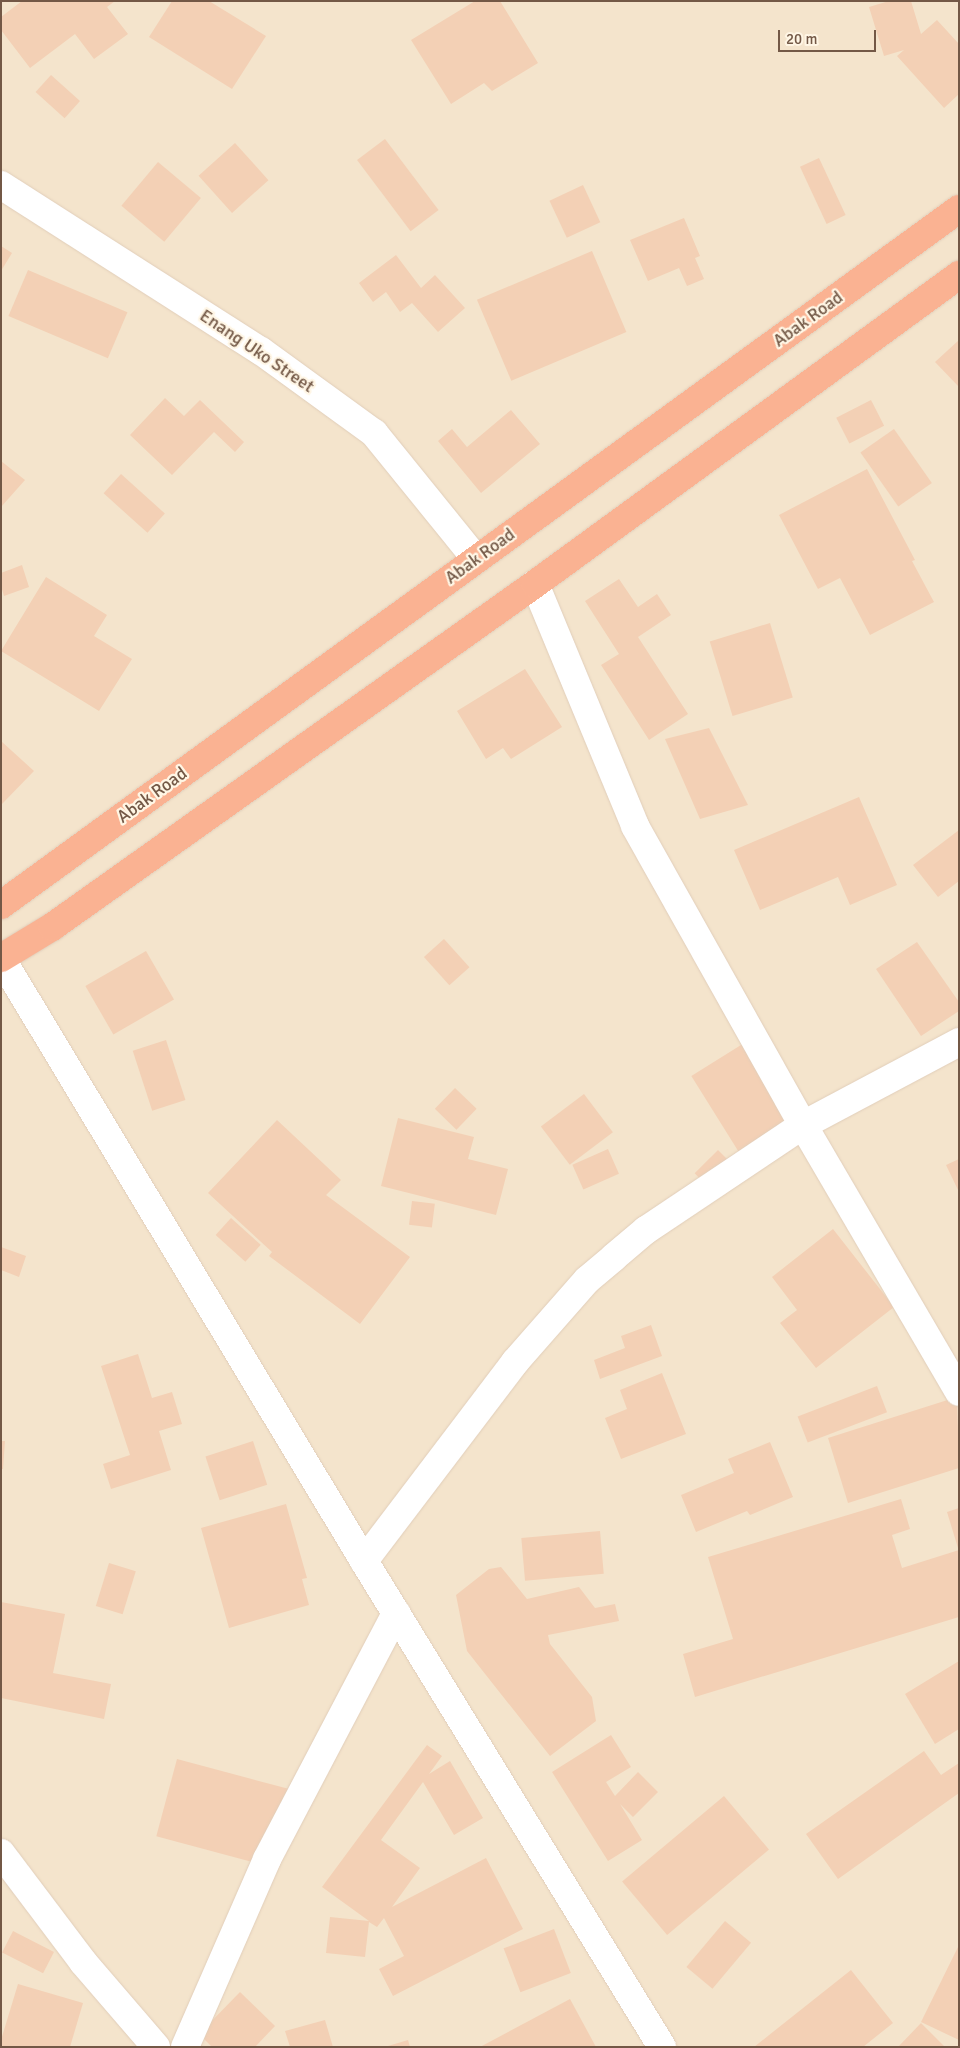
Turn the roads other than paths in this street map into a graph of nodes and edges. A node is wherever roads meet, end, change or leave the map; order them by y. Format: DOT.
graph roads {
  1 [pos="1,185"];
  2 [pos="959,209"];
  3 [pos="959,275"];
  4 [pos="476,559"];
  5 [pos="535,584"];
  6 [pos="1,905"];
  7 [pos="1,958"];
  8 [pos="959,1042"];
  9 [pos="803,1125"];
  10 [pos="959,1392"];
  11 [pos="364,1560"];
  12 [pos="396,1613"];
  13 [pos="1,1853"];
  14 [pos="156,2047"];
  15 [pos="185,2047"];
  16 [pos="662,2047"];
  1 -- 4 [label="street, Enang Uko Street"];
  2 -- 4 [label="highway, Abak Road"];
  3 -- 5 [label="highway"];
  4 -- 6 [label="highway, Abak Road"];
  5 -- 7 [label="highway"];
  5 -- 9 [label="street"];
  7 -- 11 [label="street"];
  8 -- 9 [label="street"];
  9 -- 10 [label="street"];
  9 -- 11 [label="street"];
  11 -- 12 [label="street"];
  12 -- 15 [label="street"];
  12 -- 16 [label="street"];
  13 -- 14 [label="street"];
}
